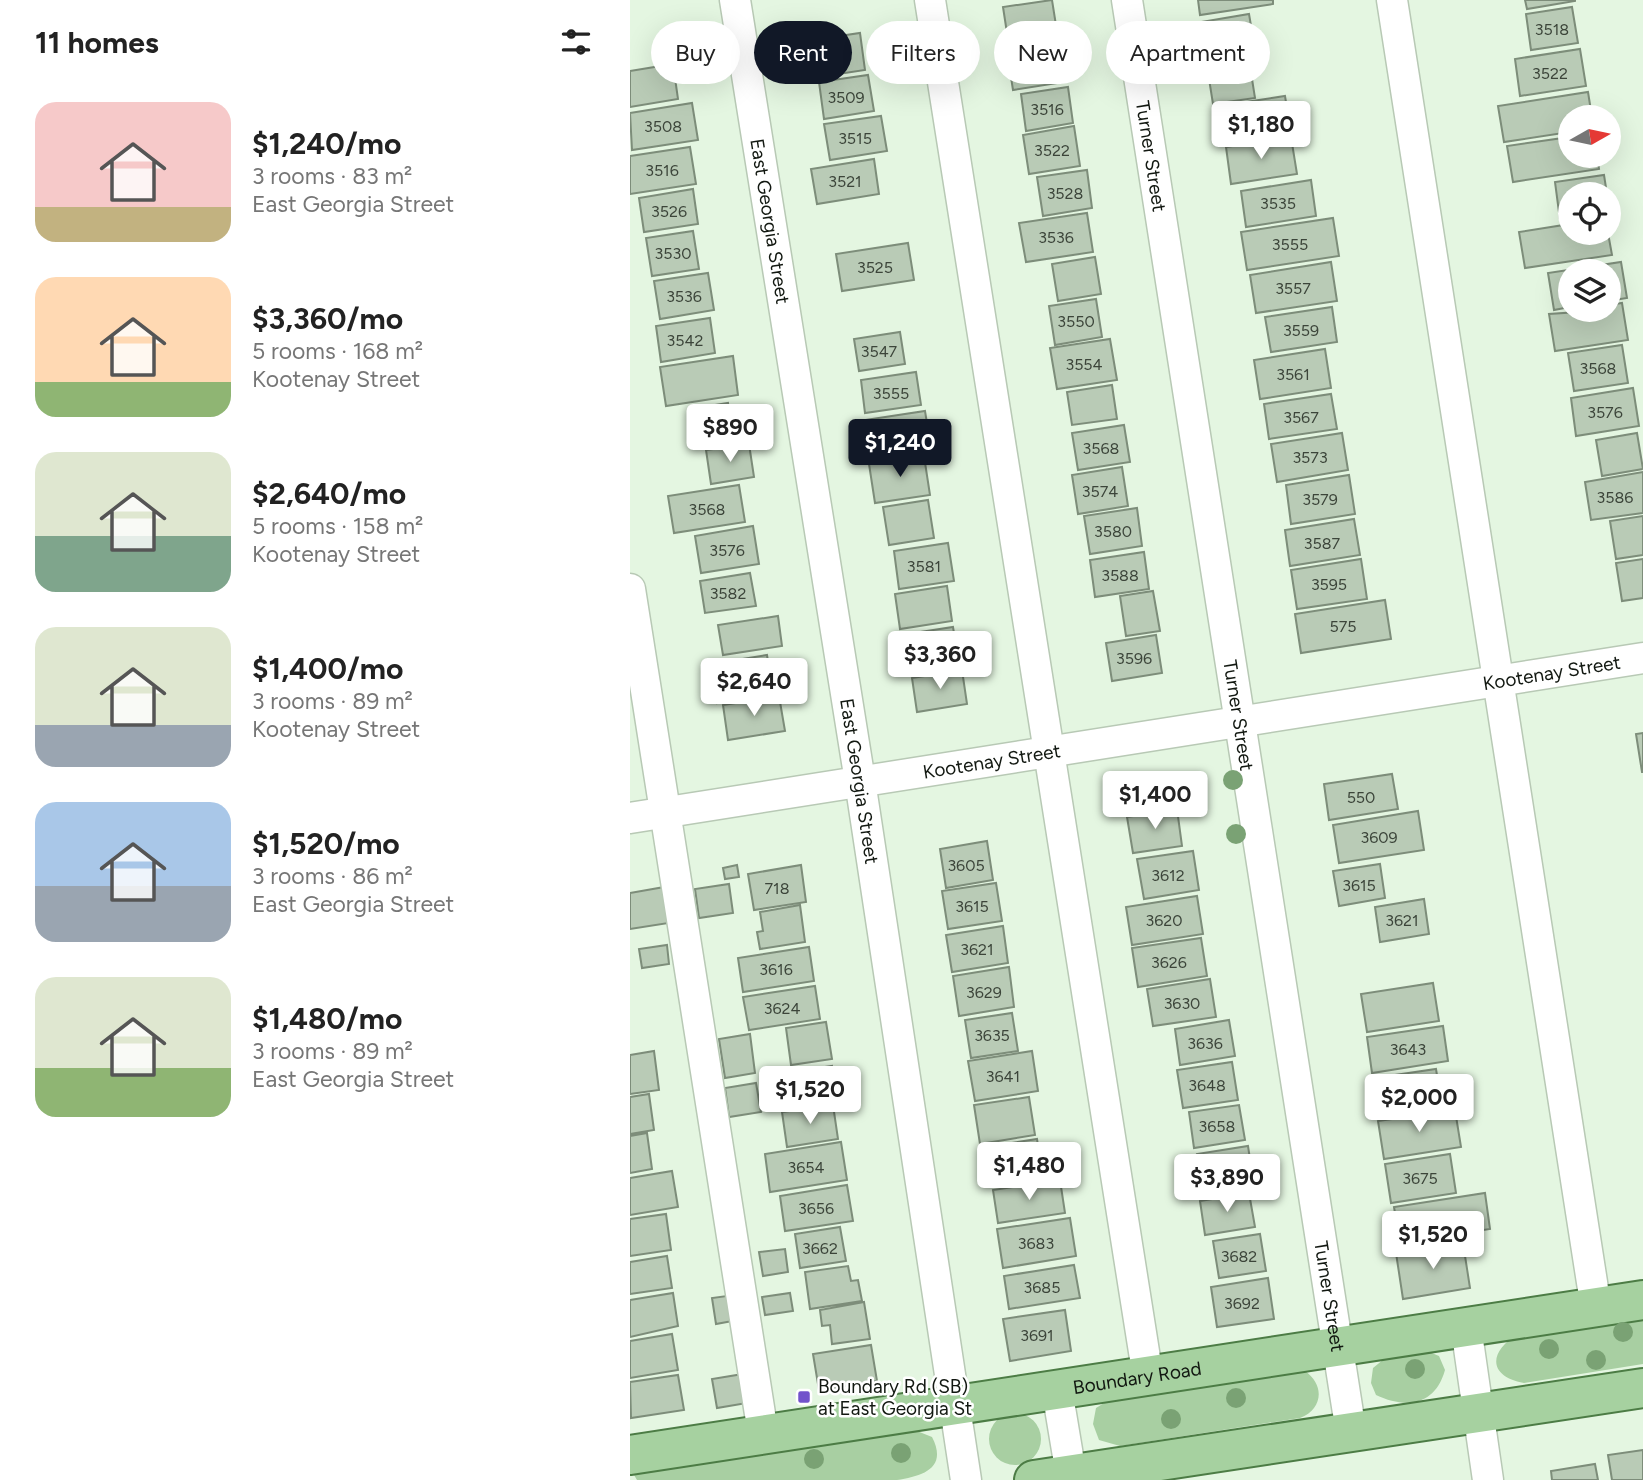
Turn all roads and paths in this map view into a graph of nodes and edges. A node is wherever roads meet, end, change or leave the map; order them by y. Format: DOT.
graph roads {
  1 [pos="735,0"];
  2 [pos="930,0"];
  3 [pos="1127,0"];
  4 [pos="1392,0"];
  5 [pos="630,589"];
  6 [pos="1643,658"];
  7 [pos="1497,680"];
  8 [pos="1241,723"];
  9 [pos="1047,752"];
  10 [pos="860,781"];
  11 [pos="665,813"];
  12 [pos="630,818"];
  13 [pos="1643,1300"];
  14 [pos="1595,1308"];
  15 [pos="1466,1327"];
  16 [pos="1338,1348"];
  17 [pos="1147,1377"];
  18 [pos="1643,1388"];
  19 [pos="1057,1390"];
  20 [pos="955,1405"];
  21 [pos="1478,1413"];
  22 [pos="1351,1432"];
  23 [pos="763,1433"];
  24 [pos="630,1454"];
  25 [pos="1072,1477"];
  26 [pos="966,1480"];
  27 [pos="1034,1480"];
  28 [pos="1488,1480"];
  1 -- 10 [label="street, East Georgia Street"];
  2 -- 9 [label="street"];
  3 -- 8 [label="street, Turner Street"];
  4 -- 7 [label="street"];
  5 -- 11 [label="street"];
  6 -- 7 [label="street, Kootenay Street"];
  7 -- 8 [label="street, Kootenay Street"];
  7 -- 14 [label="street"];
  8 -- 9 [label="street, Kootenay Street"];
  8 -- 16 [label="street, Turner Street"];
  9 -- 10 [label="street, Kootenay Street"];
  9 -- 17 [label="street"];
  10 -- 11 [label="street, Kootenay Street"];
  10 -- 20 [label="street, East Georgia Street"];
  11 -- 12 [label="street, Kootenay Street"];
  11 -- 23 [label="street"];
  13 -- 14 [label="main road, Boundary Road"];
  14 -- 15 [label="main road, Boundary Road"];
  15 -- 16 [label="main road, Boundary Road"];
  15 -- 21 [label="street"];
  16 -- 17 [label="main road, Boundary Road"];
  16 -- 22 [label="street, Turner Street"];
  17 -- 19 [label="main road, Boundary Road"];
  18 -- 21 [label="main road"];
  19 -- 20 [label="main road, Boundary Road"];
  19 -- 25 [label="street"];
  20 -- 23 [label="main road, Boundary Road"];
  20 -- 26 [label="street, East Georgia Street"];
  21 -- 22 [label="main road"];
  21 -- 28 [label="street"];
  22 -- 25 [label="main road"];
  23 -- 24 [label="main road, Boundary Road"];
  25 -- 27 [label="main road"];
}
